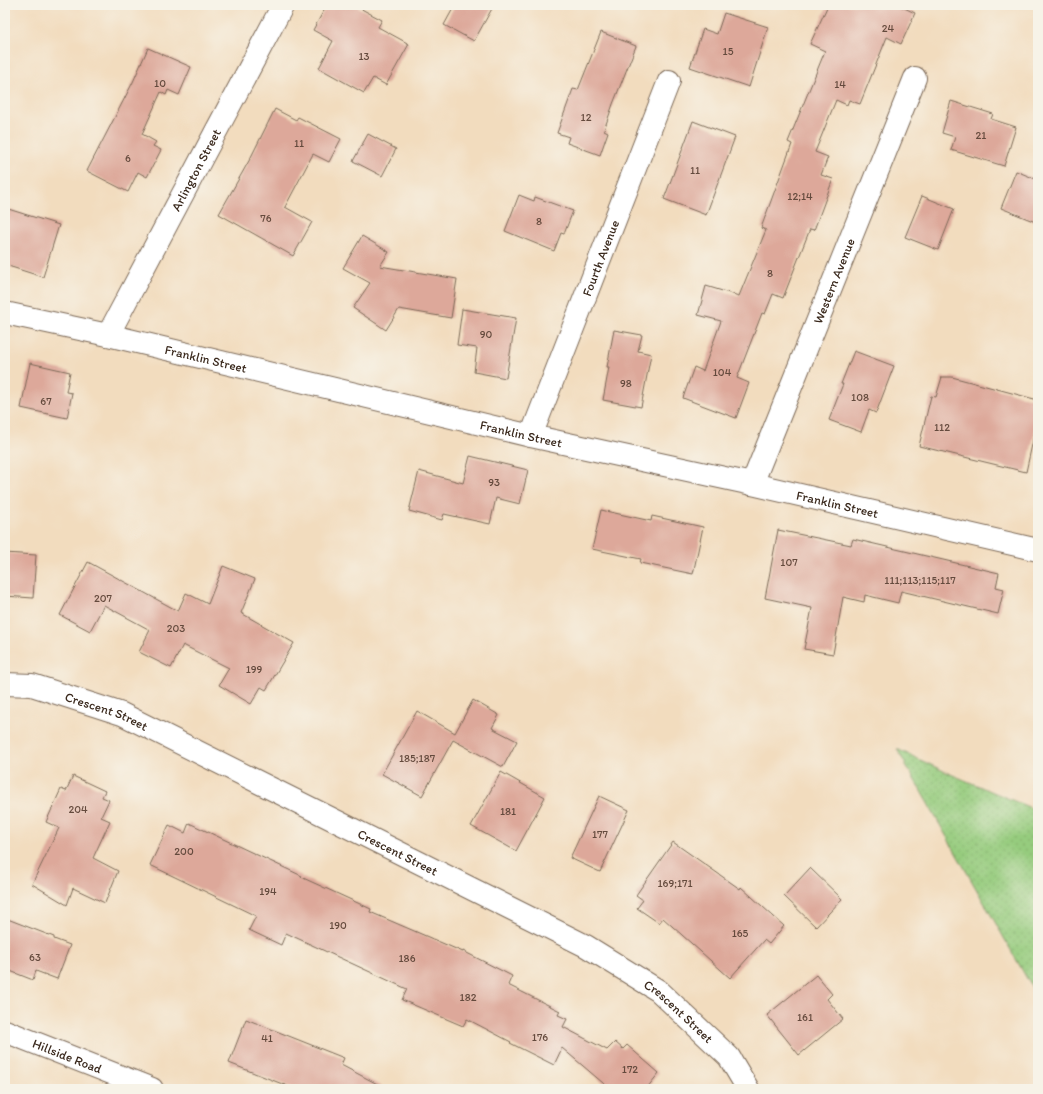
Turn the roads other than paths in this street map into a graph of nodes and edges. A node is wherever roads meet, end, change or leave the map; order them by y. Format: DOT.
graph roads {
  1 [pos="283,5"];
  2 [pos="915,78"];
  3 [pos="669,80"];
  4 [pos="5,314"];
  5 [pos="108,335"];
  6 [pos="530,436"];
  7 [pos="752,484"];
  8 [pos="1038,550"];
  9 [pos="5,684"];
  10 [pos="5,1031"];
  11 [pos="152,1089"];
  12 [pos="748,1089"];
  1 -- 5 [label="street, Arlington Street"];
  2 -- 7 [label="street, Western Avenue"];
  3 -- 6 [label="street, Fourth Avenue"];
  4 -- 5 [label="street, Franklin Street"];
  5 -- 6 [label="street, Franklin Street"];
  6 -- 7 [label="street, Franklin Street"];
  7 -- 8 [label="street, Franklin Street"];
  9 -- 12 [label="street, Crescent Street"];
  10 -- 11 [label="street, Hillside Road"];
}
